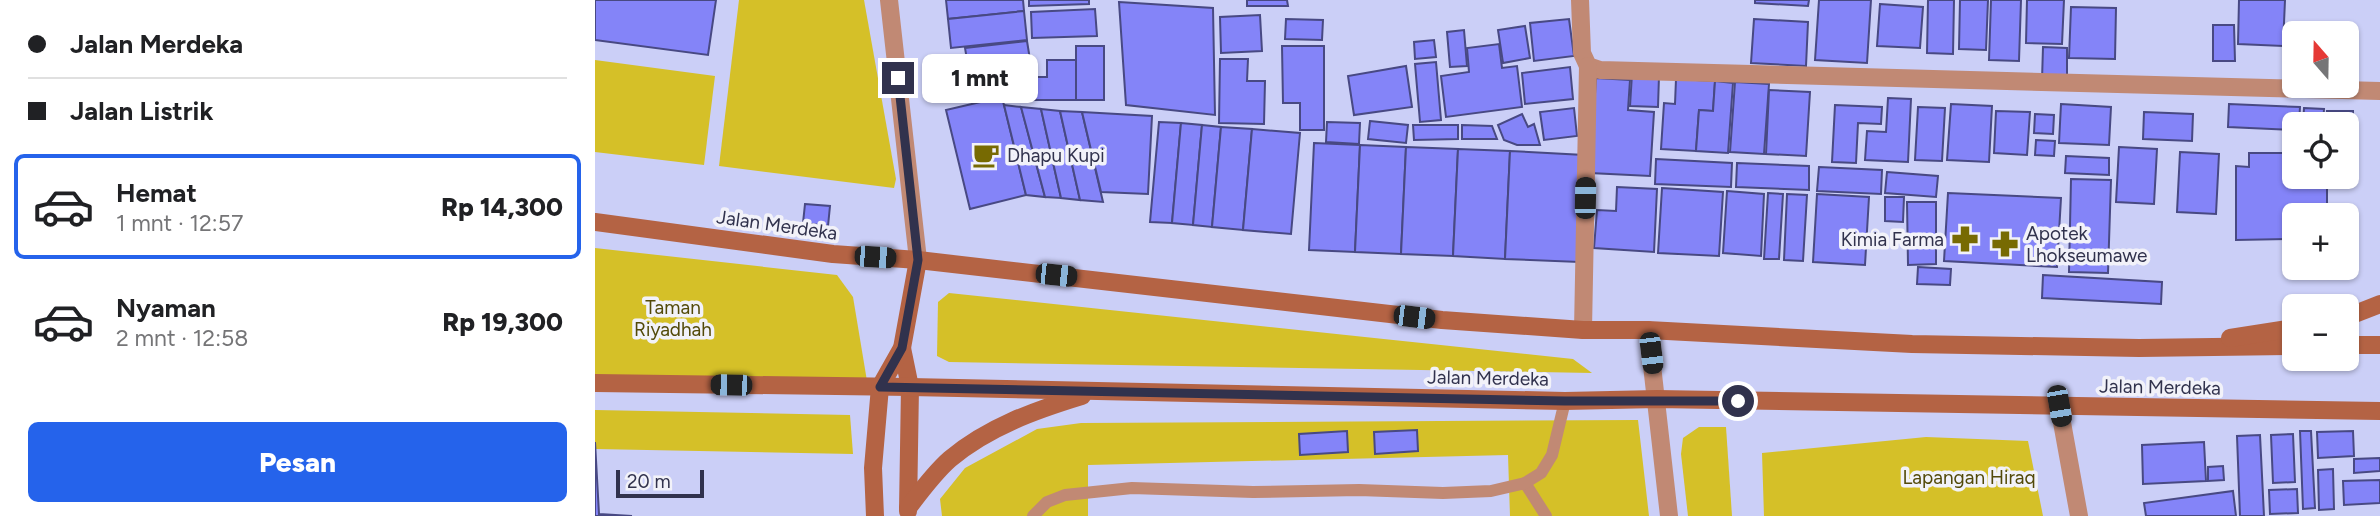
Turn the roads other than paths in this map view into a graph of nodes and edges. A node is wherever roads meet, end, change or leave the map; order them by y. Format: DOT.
graph roads {
  1 [pos="889,0"];
  2 [pos="1580,0"];
  3 [pos="1588,66"];
  4 [pos="2380,91"];
  5 [pos="595,222"];
  6 [pos="918,260"];
  7 [pos="2380,303"];
  8 [pos="2359,312"];
  9 [pos="1583,330"];
  10 [pos="1648,330"];
  11 [pos="2282,330"];
  12 [pos="2359,345"];
  13 [pos="2380,345"];
  14 [pos="2282,346"];
  15 [pos="902,348"];
  16 [pos="2139,348"];
  17 [pos="595,383"];
  18 [pos="880,387"];
  19 [pos="910,387"];
  20 [pos="1099,391"];
  21 [pos="1657,400"];
  22 [pos="1565,401"];
  23 [pos="2059,406"];
  24 [pos="2380,411"];
  25 [pos="1525,483"];
  26 [pos="908,512"];
  27 [pos="875,516"];
  28 [pos="1033,516"];
  29 [pos="1546,516"];
  30 [pos="1669,516"];
  31 [pos="2079,516"];
  1 -- 6 [label="street"];
  2 -- 3 [label="street"];
  3 -- 4 [label="street"];
  3 -- 9 [label="street"];
  5 -- 6 [label="main road, Jalan Merdeka"];
  6 -- 9 [label="main road, Jalan Merdeka"];
  6 -- 15 [label="main road"];
  7 -- 8 [label="main road"];
  9 -- 10 [label="main road, Jalan Merdeka"];
  10 -- 16 [label="main road, Jalan Merdeka"];
  10 -- 21 [label="street"];
  11 -- 16 [label="main road"];
  12 -- 13 [label="main road"];
  14 -- 16 [label="main road, Jalan Merdeka"];
  15 -- 18 [label="main road"];
  15 -- 19 [label="main road"];
  17 -- 18 [label="main road, Jalan Merdeka"];
  18 -- 19 [label="main road, Jalan Merdeka"];
  18 -- 27 [label="main road"];
  19 -- 20 [label="main road, Jalan Merdeka"];
  19 -- 26 [label="main road"];
  20 -- 22 [label="main road, Jalan Merdeka"];
  20 -- 26 [label="main road"];
  21 -- 22 [label="main road, Jalan Merdeka"];
  21 -- 23 [label="main road, Jalan Merdeka"];
  21 -- 30 [label="street"];
  22 -- 25 [label="lane"];
  23 -- 24 [label="main road, Jalan Merdeka"];
  23 -- 31 [label="street"];
  25 -- 28 [label="lane"];
  25 -- 29 [label="lane"];
}
